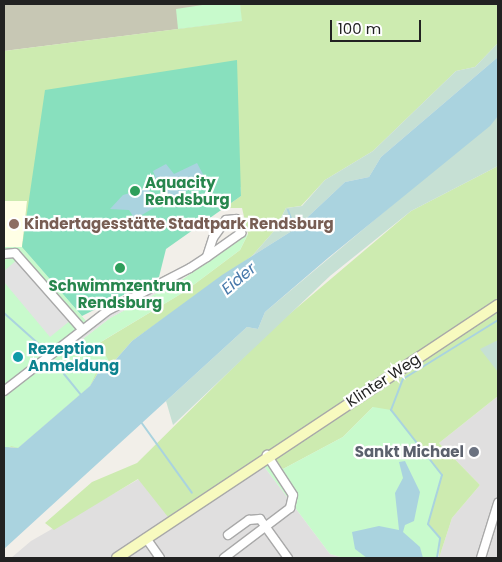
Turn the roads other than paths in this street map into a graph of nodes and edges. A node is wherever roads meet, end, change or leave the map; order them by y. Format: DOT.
graph roads {
  1 [pos="4,254"];
  2 [pos="207,257"];
  3 [pos="498,305"];
  4 [pos="82,329"];
  5 [pos="4,392"];
  6 [pos="268,455"];
  7 [pos="498,503"];
  8 [pos="267,528"];
  9 [pos="228,534"];
  10 [pos="146,538"];
  11 [pos="117,558"];
  12 [pos="160,558"];
  13 [pos="224,558"];
  14 [pos="288,558"];
  15 [pos="481,558"];
  1 -- 4 [label="street"];
  2 -- 2 [label="street"];
  2 -- 4 [label="street"];
  3 -- 6 [label="street, Klinter Weg"];
  4 -- 5 [label="street"];
  6 -- 8 [label="street"];
  6 -- 10 [label="street, Klinter Weg"];
  7 -- 15 [label="street"];
  8 -- 9 [label="street"];
  8 -- 13 [label="street"];
  8 -- 14 [label="street"];
  10 -- 11 [label="street, Klinter Weg"];
  10 -- 12 [label="street"];
}
